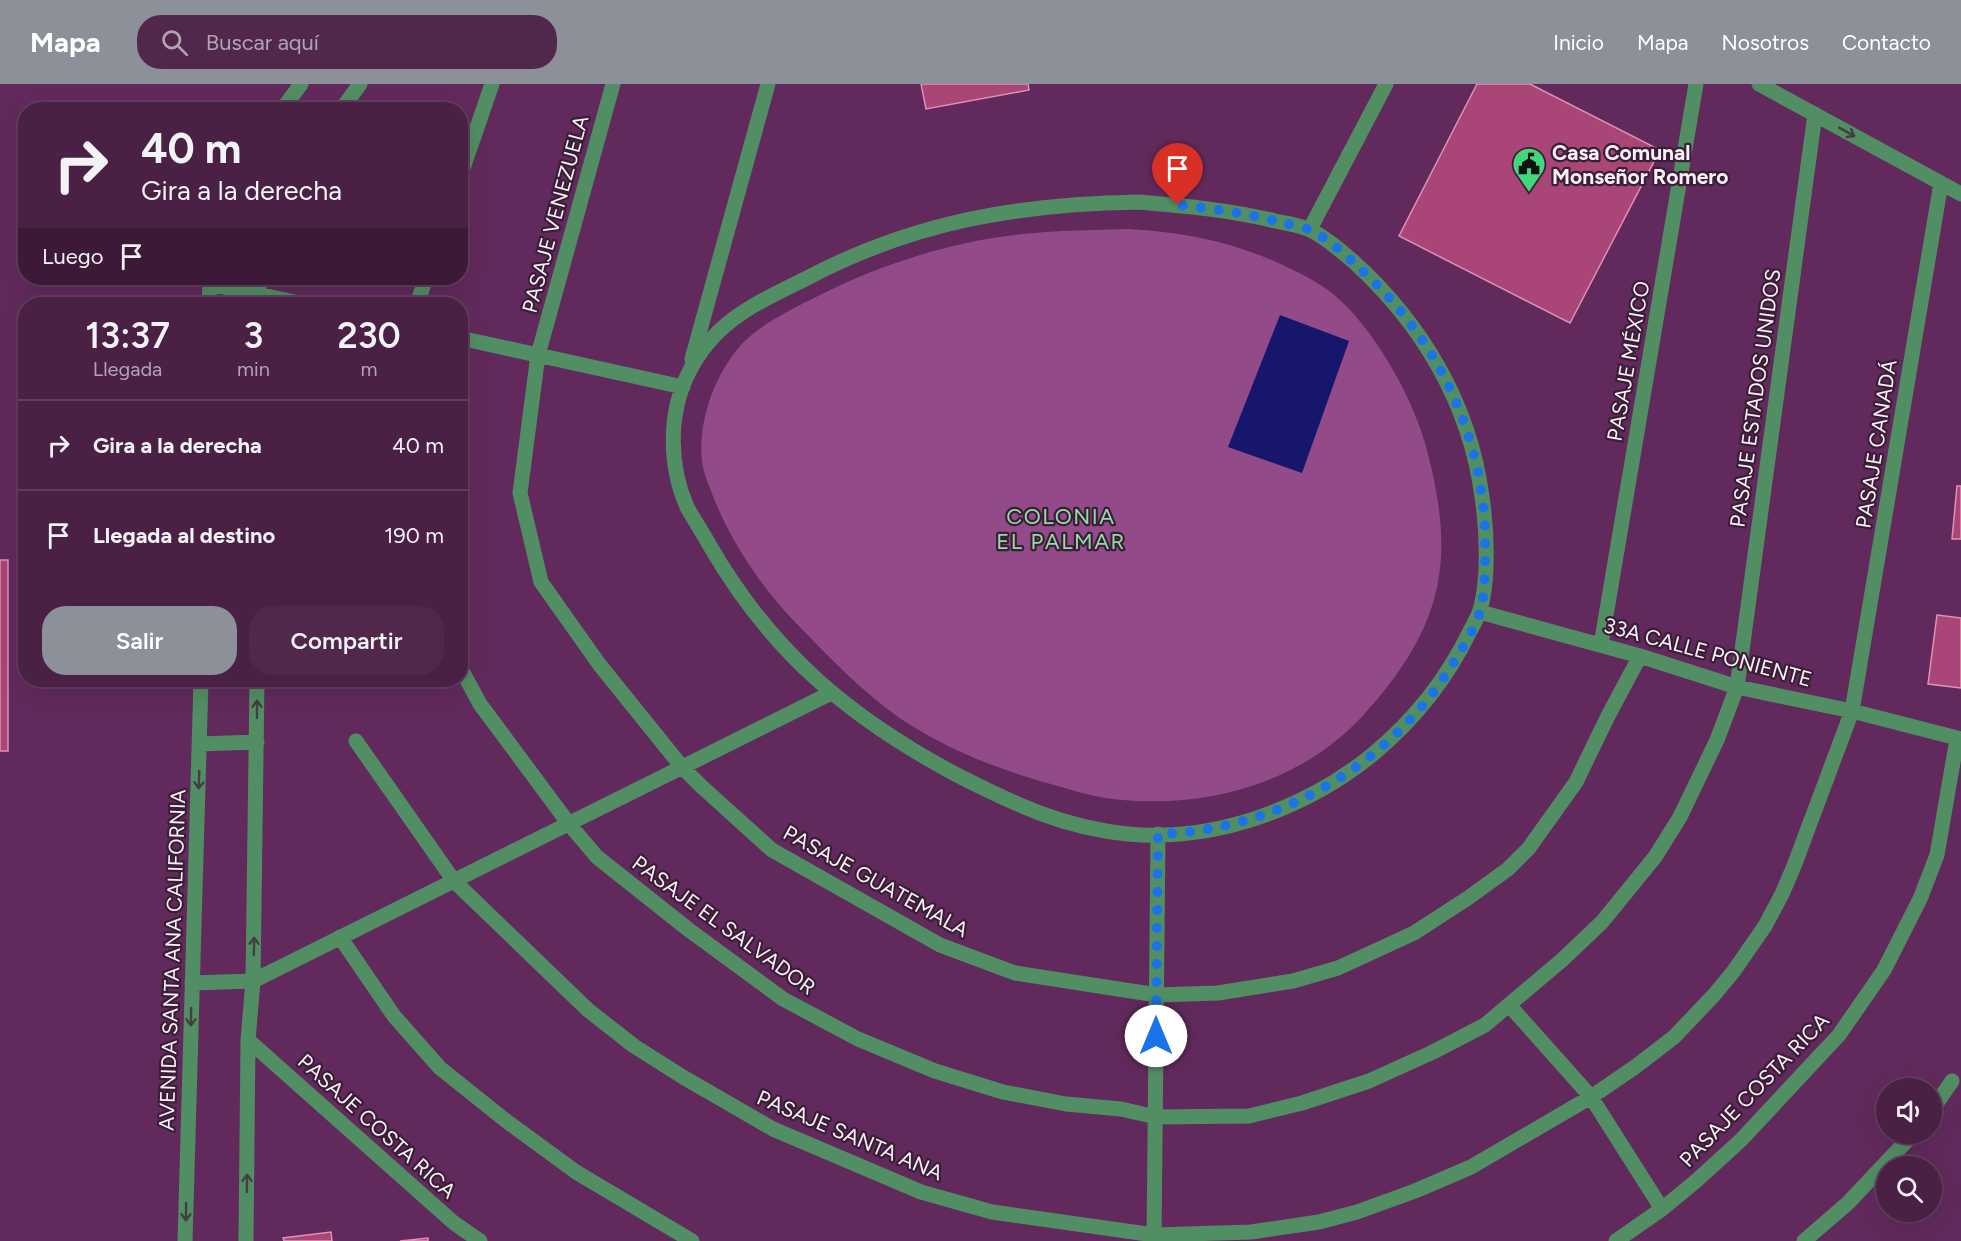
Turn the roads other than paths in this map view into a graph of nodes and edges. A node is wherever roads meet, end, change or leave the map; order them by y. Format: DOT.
graph roads {
  1 [pos="302,84"];
  2 [pos="360,84"];
  3 [pos="492,84"];
  4 [pos="613,84"];
  5 [pos="768,84"];
  6 [pos="1386,84"];
  7 [pos="1696,84"];
  8 [pos="1759,84"];
  9 [pos="288,102"];
  10 [pos="346,102"];
  11 [pos="1815,114"];
  12 [pos="468,154"];
  13 [pos="1941,183"];
  14 [pos="1961,194"];
  15 [pos="1310,229"];
  16 [pos="219,285"];
  17 [pos="250,297"];
  18 [pos="468,340"];
  19 [pos="538,355"];
  20 [pos="685,381"];
  21 [pos="1480,612"];
  22 [pos="1601,645"];
  23 [pos="1640,656"];
  24 [pos="468,682"];
  25 [pos="201,687"];
  26 [pos="257,687"];
  27 [pos="1737,687"];
  28 [pos="831,693"];
  29 [pos="1852,711"];
  30 [pos="1959,739"];
  31 [pos="356,741"];
  32 [pos="257,742"];
  33 [pos="200,744"];
  34 [pos="682,767"];
  35 [pos="569,824"];
  36 [pos="1158,834"];
  37 [pos="454,881"];
  38 [pos="340,938"];
  39 [pos="253,981"];
  40 [pos="192,983"];
  41 [pos="1157,995"];
  42 [pos="1510,1006"];
  43 [pos="248,1040"];
  44 [pos="1952,1081"];
  45 [pos="1942,1096"];
  46 [pos="1591,1097"];
  47 [pos="1156,1117"];
  48 [pos="1904,1144"];
  49 [pos="1662,1209"];
  50 [pos="1154,1238"];
  51 [pos="185,1241"];
  52 [pos="246,1241"];
  53 [pos="480,1241"];
  54 [pos="692,1241"];
  55 [pos="1616,1241"];
  56 [pos="1804,1241"];
  1 -- 9 [label="street"];
  2 -- 10 [label="street"];
  3 -- 12 [label="street"];
  4 -- 19 [label="street, PASAJE VENEZUELA"];
  5 -- 20 [label="street"];
  6 -- 15 [label="street"];
  7 -- 22 [label="street, PASAJE MÉXICO"];
  8 -- 11 [label="street"];
  11 -- 13 [label="street, one-way"];
  11 -- 27 [label="street, PASAJE ESTADOS UNIDOS"];
  13 -- 14 [label="street"];
  13 -- 29 [label="street, PASAJE CANADÁ"];
  15 -- 20 [label="street"];
  15 -- 21 [label="street"];
  16 -- 17 [label="street"];
  18 -- 19 [label="street"];
  19 -- 20 [label="street"];
  19 -- 34 [label="street, PASAJE GUATEMALA"];
  20 -- 28 [label="street"];
  21 -- 22 [label="street, 33A CALLE PONIENTE"];
  21 -- 36 [label="street"];
  22 -- 23 [label="street, 33A CALLE PONIENTE"];
  23 -- 27 [label="street, 33A CALLE PONIENTE"];
  23 -- 41 [label="street, PASAJE GUATEMALA"];
  24 -- 35 [label="street, PASAJE EL SALVADOR"];
  25 -- 33 [label="street, AVENIDA SANTA ANA CALIFORNIA"];
  32 -- 26 [label="street, one-way"];
  27 -- 29 [label="street, 33A CALLE PONIENTE"];
  27 -- 42 [label="street"];
  28 -- 34 [label="street"];
  28 -- 36 [label="street"];
  29 -- 30 [label="street, 33A CALLE PONIENTE"];
  29 -- 46 [label="street, PASAJE CANADÁ"];
  30 -- 49 [label="street, PASAJE COSTA RICA"];
  31 -- 37 [label="street, PASAJE SANTA ANA"];
  32 -- 33 [label="street"];
  39 -- 32 [label="street, one-way"];
  33 -- 40 [label="street, AVENIDA SANTA ANA CALIFORNIA, one-way"];
  34 -- 35 [label="street"];
  34 -- 41 [label="street, PASAJE GUATEMALA"];
  35 -- 37 [label="street"];
  35 -- 47 [label="street, PASAJE EL SALVADOR"];
  36 -- 41 [label="street"];
  37 -- 38 [label="street"];
  37 -- 50 [label="street, PASAJE SANTA ANA"];
  38 -- 39 [label="street"];
  38 -- 54 [label="street"];
  39 -- 40 [label="street"];
  39 -- 43 [label="street"];
  40 -- 51 [label="street, AVENIDA SANTA ANA CALIFORNIA, one-way"];
  41 -- 47 [label="street"];
  42 -- 46 [label="street"];
  42 -- 47 [label="street"];
  52 -- 43 [label="street, one-way"];
  43 -- 53 [label="street, PASAJE COSTA RICA"];
  44 -- 45 [label="street"];
  46 -- 49 [label="street"];
  46 -- 50 [label="street, PASAJE SANTA ANA"];
  47 -- 50 [label="street"];
  48 -- 56 [label="street"];
  49 -- 55 [label="street, PASAJE COSTA RICA"];
}
